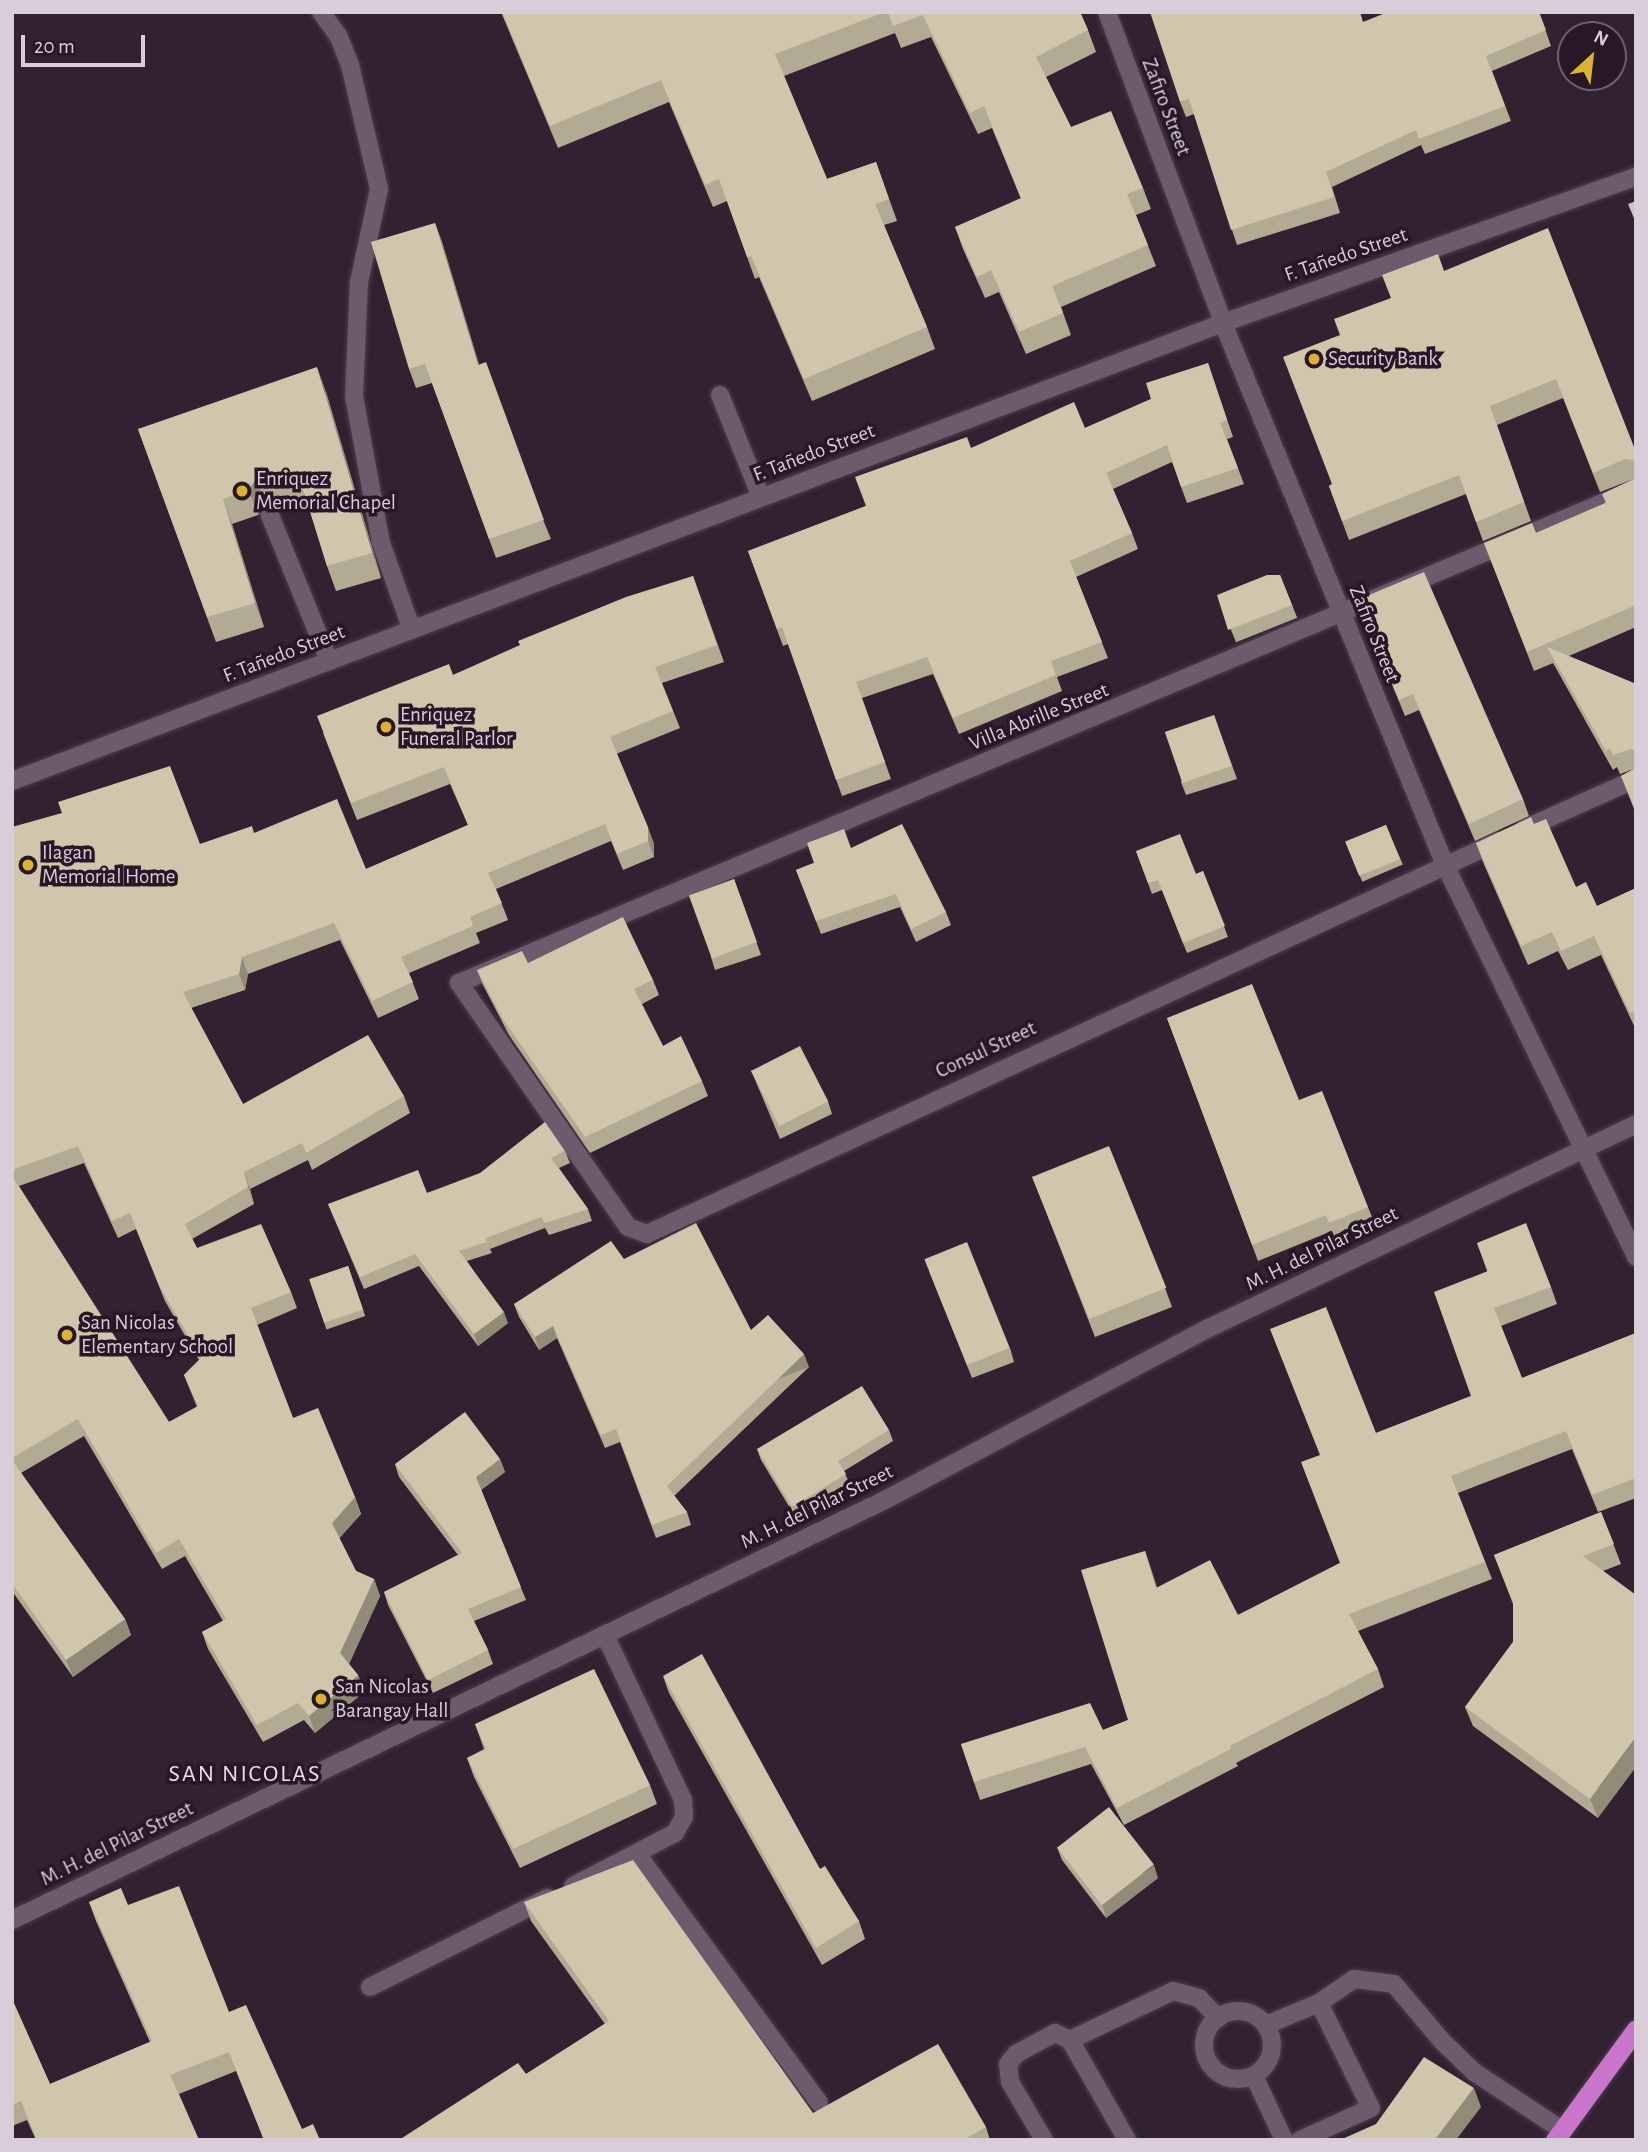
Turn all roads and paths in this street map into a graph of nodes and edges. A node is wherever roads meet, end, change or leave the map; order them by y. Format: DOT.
graph roads {
  1 [pos="321,12"];
  2 [pos="1107,12"];
  3 [pos="1636,177"];
  4 [pos="1223,323"];
  5 [pos="720,395"];
  6 [pos="1636,489"];
  7 [pos="761,497"];
  8 [pos="268,513"];
  9 [pos="1340,612"];
  10 [pos="412,630"];
  11 [pos="330,661"];
  12 [pos="1636,779"];
  13 [pos="12,781"];
  14 [pos="1445,865"];
  15 [pos="459,983"];
  16 [pos="1636,1124"];
  17 [pos="1586,1148"];
  18 [pos="1636,1257"];
  19 [pos="605,1635"];
  20 [pos="637,1854"];
  21 [pos="12,1920"];
  22 [pos="370,1987"];
  23 [pos="1319,2003"];
  24 [pos="1218,2018"];
  25 [pos="1266,2025"];
  26 [pos="1636,2029"];
  27 [pos="1070,2040"];
  28 [pos="1254,2076"];
  29 [pos="819,2104"];
  30 [pos="1559,2135"];
  31 [pos="1044,2140"];
  32 [pos="1127,2140"];
  33 [pos="1284,2140"];
  34 [pos="1300,2140"];
  1 -- 10 [label="street"];
  2 -- 4 [label="street, Zafiro Street"];
  3 -- 4 [label="street, F. Tañedo Street"];
  4 -- 7 [label="street, F. Tañedo Street"];
  4 -- 9 [label="street, Zafiro Street"];
  5 -- 7 [label="street"];
  6 -- 9 [label="street, Villa Abrille Street"];
  7 -- 10 [label="street, F. Tañedo Street"];
  8 -- 11 [label="street"];
  9 -- 14 [label="street, Zafiro Street"];
  9 -- 15 [label="street, Villa Abrille Street"];
  10 -- 11 [label="street, F. Tañedo Street"];
  11 -- 13 [label="street, F. Tañedo Street"];
  12 -- 14 [label="street, Consul Street"];
  14 -- 15 [label="street, Consul Street"];
  14 -- 17 [label="street, Zafiro Street"];
  16 -- 17 [label="street, M. H. del Pilar Street"];
  17 -- 18 [label="street, Zafiro Street"];
  17 -- 19 [label="street, M. H. del Pilar Street"];
  19 -- 20 [label="street"];
  19 -- 21 [label="street, M. H. del Pilar Street"];
  20 -- 22 [label="street"];
  20 -- 29 [label="street"];
  23 -- 25 [label="street"];
  23 -- 30 [label="street"];
  23 -- 34 [label="street"];
  24 -- 25 [label="street"];
  24 -- 27 [label="street"];
  24 -- 28 [label="street"];
  25 -- 28 [label="street"];
  26 -- 30 [label="highway"];
  27 -- 31 [label="street"];
  27 -- 32 [label="street"];
  28 -- 33 [label="street"];
}
